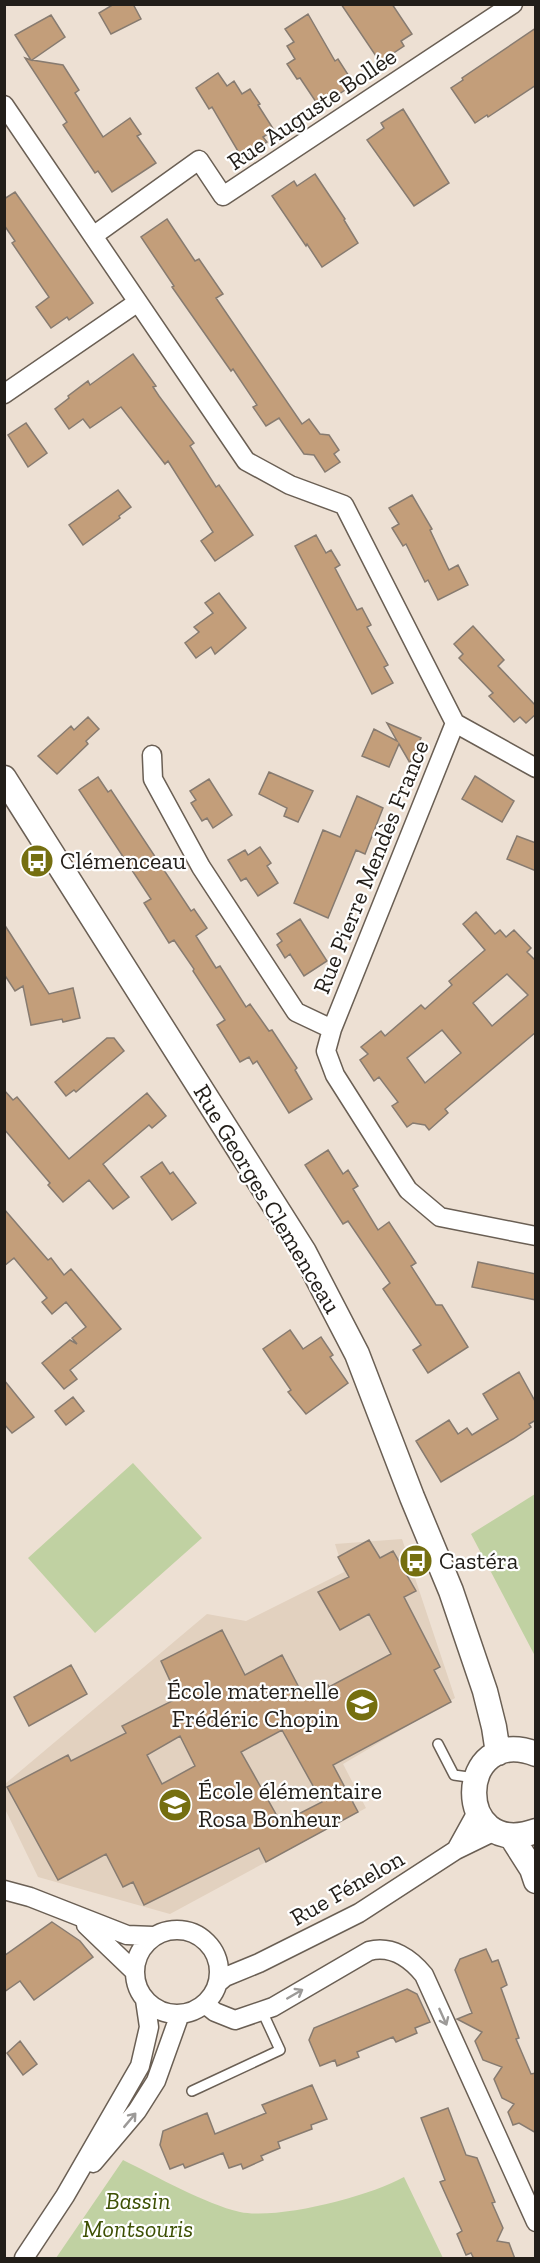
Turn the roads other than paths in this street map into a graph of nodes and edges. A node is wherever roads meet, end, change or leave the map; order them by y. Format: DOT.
graph roads {
  1 [pos="513,4"];
  2 [pos="4,105"];
  3 [pos="93,236"];
  4 [pos="138,302"];
  5 [pos="4,394"];
  6 [pos="455,723"];
  7 [pos="152,755"];
  8 [pos="536,768"];
  9 [pos="4,778"];
  10 [pos="332,1029"];
  11 [pos="536,1236"];
  12 [pos="438,1744"];
  13 [pos="498,1753"];
  14 [pos="536,1754"];
  15 [pos="475,1778"];
  16 [pos="477,1812"];
  17 [pos="536,1831"];
  18 [pos="503,1833"];
  19 [pos="456,1850"];
  20 [pos="536,1881"];
  21 [pos="4,1890"];
  22 [pos="51,1905"];
  23 [pos="153,1936"];
  24 [pos="218,1959"];
  25 [pos="259,1963"];
  26 [pos="135,1972"];
  27 [pos="218,1983"];
  28 [pos="146,2000"];
  29 [pos="205,2004"];
  30 [pos="262,2011"];
  31 [pos="180,2014"];
  32 [pos="192,2091"];
  33 [pos="65,2196"];
  34 [pos="536,2222"];
  35 [pos="24,2259"];
  1 -- 3 [label="street, Rue Auguste Bollée"];
  2 -- 3 [label="street, Rue Pierre Mendès France"];
  3 -- 4 [label="street, Rue Pierre Mendès France"];
  4 -- 5 [label="street"];
  4 -- 6 [label="street, Rue Pierre Mendès France"];
  6 -- 8 [label="street, Rue Pierre Mendès France"];
  6 -- 10 [label="street, Rue Pierre Mendès France"];
  7 -- 10 [label="street, Rue Pierre Mendès France"];
  9 -- 13 [label="street, Rue Georges Clemenceau"];
  10 -- 11 [label="street, Rue Pierre Mendès France"];
  12 -- 15 [label="lane"];
  13 -- 14 [label="street"];
  13 -- 15 [label="street"];
  15 -- 16 [label="street"];
  16 -- 18 [label="street"];
  16 -- 19 [label="street, Rue Fénelon"];
  17 -- 18 [label="street"];
  18 -- 19 [label="street, Rue Fénelon"];
  18 -- 20 [label="street"];
  19 -- 25 [label="street, Rue Fénelon"];
  21 -- 22 [label="street"];
  22 -- 23 [label="street"];
  22 -- 26 [label="street"];
  23 -- 24 [label="street"];
  23 -- 26 [label="street"];
  24 -- 25 [label="street"];
  24 -- 27 [label="street"];
  25 -- 27 [label="street, Rue Fénelon"];
  26 -- 28 [label="street"];
  27 -- 29 [label="street"];
  28 -- 31 [label="street"];
  28 -- 33 [label="street"];
  29 -- 30 [label="street"];
  29 -- 31 [label="street"];
  30 -- 32 [label="lane"];
  30 -- 34 [label="street, one-way"];
  33 -- 31 [label="street, one-way"];
  33 -- 35 [label="street"];
}
